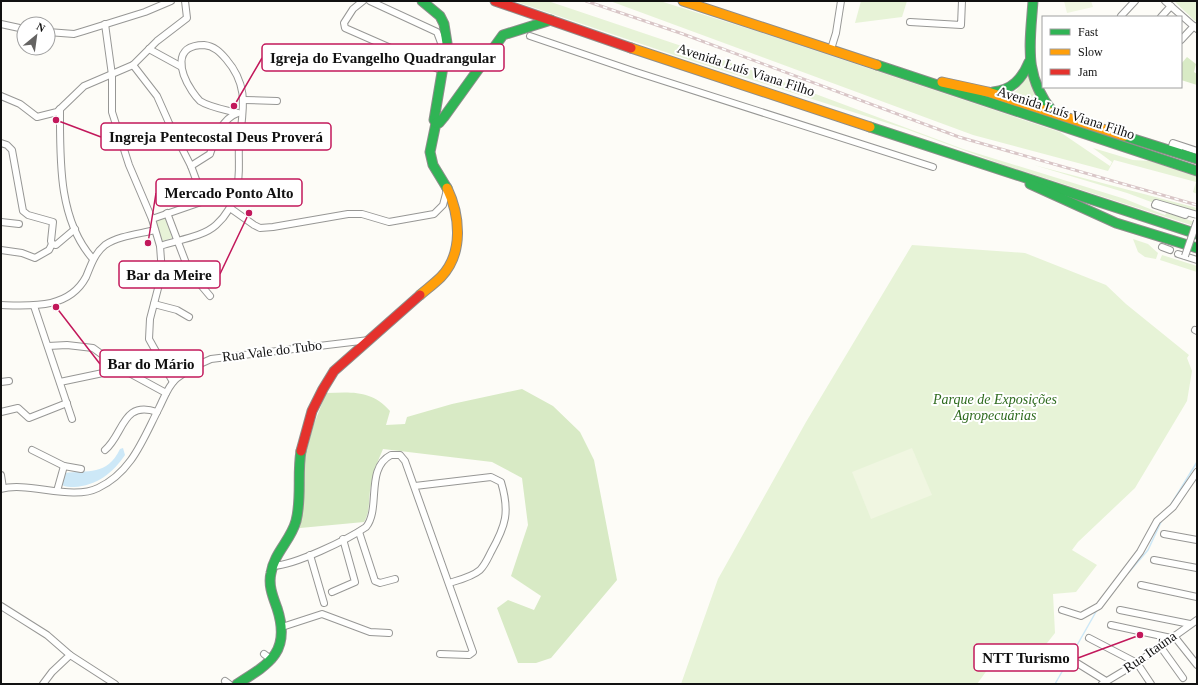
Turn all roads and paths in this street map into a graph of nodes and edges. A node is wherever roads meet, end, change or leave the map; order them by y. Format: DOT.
graph roads {
  1 [pos="171,1"];
  2 [pos="185,1"];
  3 [pos="363,1"];
  4 [pos="370,1"];
  5 [pos="422,1"];
  6 [pos="495,1"];
  7 [pos="683,1"];
  8 [pos="840,1"];
  9 [pos="962,1"];
  10 [pos="1033,1"];
  11 [pos="1135,1"];
  12 [pos="1165,1"];
  13 [pos="1172,6"];
  14 [pos="1121,16"];
  15 [pos="1162,16"];
  16 [pos="551,20"];
  17 [pos="910,22"];
  18 [pos="1,24"];
  19 [pos="106,24"];
  20 [pos="16,27"];
  21 [pos="525,27"];
  22 [pos="1195,27"];
  23 [pos="56,33"];
  24 [pos="1182,39"];
  25 [pos="149,49"];
  26 [pos="831,49"];
  27 [pos="1030,61"];
  28 [pos="132,65"];
  29 [pos="180,66"];
  30 [pos="440,69"];
  31 [pos="904,74"];
  32 [pos="112,75"];
  33 [pos="988,92"];
  34 [pos="1,96"];
  35 [pos="244,100"];
  36 [pos="277,101"];
  37 [pos="60,109"];
  38 [pos="240,113"];
  39 [pos="1054,113"];
  40 [pos="436,123"];
  41 [pos="1,142"];
  42 [pos="1175,146"];
  43 [pos="1197,154"];
  44 [pos="1197,159"];
  45 [pos="988,164"];
  46 [pos="191,166"];
  47 [pos="933,167"];
  48 [pos="1197,171"];
  49 [pos="447,190"];
  50 [pos="1166,207"];
  51 [pos="230,208"];
  52 [pos="167,213"];
  53 [pos="1197,216"];
  54 [pos="152,218"];
  55 [pos="1197,221"];
  56 [pos="1,222"];
  57 [pos="19,224"];
  58 [pos="75,229"];
  59 [pos="154,230"];
  60 [pos="1197,234"];
  61 [pos="176,241"];
  62 [pos="52,244"];
  63 [pos="160,246"];
  64 [pos="1162,247"];
  65 [pos="1197,248"];
  66 [pos="1,250"];
  67 [pos="1170,250"];
  68 [pos="1178,254"];
  69 [pos="1186,258"];
  70 [pos="93,259"];
  71 [pos="1197,260"];
  72 [pos="1197,264"];
  73 [pos="210,296"];
  74 [pos="154,304"];
  75 [pos="1,305"];
  76 [pos="34,306"];
  77 [pos="189,317"];
  78 [pos="369,340"];
  79 [pos="48,346"];
  80 [pos="122,369"];
  81 [pos="10,381"];
  82 [pos="1,382"];
  83 [pos="60,382"];
  84 [pos="173,382"];
  85 [pos="166,393"];
  86 [pos="67,403"];
  87 [pos="1,412"];
  88 [pos="157,412"];
  89 [pos="72,419"];
  90 [pos="32,450"];
  91 [pos="105,450"];
  92 [pos="64,466"];
  93 [pos="81,470"];
  94 [pos="1197,472"];
  95 [pos="1,475"];
  96 [pos="414,486"];
  97 [pos="2,489"];
  98 [pos="57,491"];
  99 [pos="358,532"];
  100 [pos="1164,534"];
  101 [pos="343,539"];
  102 [pos="1197,540"];
  103 [pos="310,554"];
  104 [pos="1154,560"];
  105 [pos="273,566"];
  106 [pos="1197,568"];
  107 [pos="395,579"];
  108 [pos="449,583"];
  109 [pos="1141,585"];
  110 [pos="332,592"];
  111 [pos="1197,597"];
  112 [pos="324,602"];
  113 [pos="1,606"];
  114 [pos="1062,610"];
  115 [pos="1120,610"];
  116 [pos="1197,620"];
  117 [pos="1190,624"];
  118 [pos="1112,625"];
  119 [pos="282,626"];
  120 [pos="389,633"];
  121 [pos="1172,637"];
  122 [pos="1089,638"];
  123 [pos="1160,646"];
  124 [pos="264,654"];
  125 [pos="440,654"];
  126 [pos="70,656"];
  127 [pos="272,660"];
  128 [pos="1077,663"];
  129 [pos="1137,663"];
  130 [pos="1197,666"];
  131 [pos="1183,678"];
  132 [pos="1106,681"];
  133 [pos="43,684"];
  134 [pos="115,684"];
  135 [pos="237,684"];
  136 [pos="1116,684"];
  137 [pos="1151,684"];
  1 -- 19 [label="street"];
  2 -- 25 [label="street"];
  3 -- 30 [label="street"];
  4 -- 30 [label="street"];
  5 -- 30 [label="main road"];
  6 -- 16 [label="main road, Avenida Luís Viana Filho"];
  7 -- 26 [label="main road, Avenida Luís Viana Filho"];
  8 -- 26 [label="street"];
  9 -- 17 [label="street"];
  10 -- 27 [label="main road"];
  11 -- 14 [label="street"];
  12 -- 13 [label="street"];
  13 -- 15 [label="street"];
  13 -- 22 [label="street"];
  16 -- 21 [label="main road"];
  16 -- 45 [label="main road, Avenida Luís Viana Filho"];
  18 -- 20 [label="street"];
  19 -- 23 [label="street"];
  19 -- 32 [label="street"];
  21 -- 40 [label="main road"];
  21 -- 47 [label="street"];
  22 -- 24 [label="street"];
  25 -- 28 [label="street"];
  25 -- 29 [label="street"];
  26 -- 31 [label="main road, Avenida Luís Viana Filho"];
  27 -- 33 [label="main road"];
  27 -- 39 [label="main road"];
  28 -- 32 [label="street"];
  28 -- 46 [label="street"];
  29 -- 35 [label="street"];
  29 -- 38 [label="street"];
  30 -- 40 [label="main road"];
  31 -- 33 [label="main road, Avenida Luís Viana Filho"];
  31 -- 48 [label="main road, Avenida Luís Viana Filho"];
  32 -- 37 [label="street"];
  32 -- 54 [label="street"];
  33 -- 39 [label="main road, Avenida Luís Viana Filho"];
  34 -- 37 [label="street"];
  35 -- 36 [label="street"];
  35 -- 38 [label="street"];
  37 -- 58 [label="street"];
  38 -- 46 [label="street"];
  38 -- 51 [label="street"];
  39 -- 44 [label="main road, Avenida Luís Viana Filho"];
  40 -- 49 [label="main road"];
  41 -- 62 [label="street"];
  42 -- 43 [label="street"];
  45 -- 60 [label="main road, Avenida Luís Viana Filho"];
  45 -- 65 [label="main road, Avenida Luís Viana Filho"];
  46 -- 52 [label="street"];
  49 -- 51 [label="street"];
  49 -- 78 [label="main road"];
  50 -- 53 [label="street"];
  51 -- 61 [label="street"];
  52 -- 54 [label="street"];
  52 -- 61 [label="street"];
  54 -- 59 [label="street"];
  55 -- 69 [label="street, bridge"];
  56 -- 57 [label="street"];
  58 -- 62 [label="street"];
  58 -- 70 [label="street"];
  59 -- 63 [label="street"];
  59 -- 70 [label="street"];
  61 -- 63 [label="street"];
  61 -- 73 [label="street"];
  62 -- 66 [label="street"];
  63 -- 74 [label="street"];
  64 -- 67 [label="street"];
  68 -- 69 [label="street"];
  69 -- 71 [label="street"];
  69 -- 72 [label="street"];
  70 -- 76 [label="street"];
  74 -- 77 [label="street"];
  74 -- 84 [label="street"];
  75 -- 76 [label="street"];
  76 -- 79 [label="street"];
  78 -- 84 [label="street, Rua Vale do Tubo"];
  78 -- 105 [label="main road"];
  79 -- 80 [label="street"];
  79 -- 83 [label="street"];
  80 -- 83 [label="street"];
  80 -- 85 [label="street"];
  81 -- 82 [label="street"];
  83 -- 86 [label="street"];
  84 -- 85 [label="street, Rua Vale do Tubo"];
  85 -- 88 [label="street, Rua Vale do Tubo"];
  86 -- 87 [label="street"];
  86 -- 89 [label="street"];
  88 -- 91 [label="street"];
  88 -- 98 [label="street, Rua Vale do Tubo"];
  90 -- 92 [label="street"];
  92 -- 93 [label="street"];
  92 -- 98 [label="street"];
  94 -- 114 [label="street"];
  95 -- 97 [label="street"];
  96 -- 99 [label="street"];
  96 -- 108 [label="street"];
  96 -- 108 [label="street"];
  97 -- 98 [label="street, Rua Vale do Tubo"];
  99 -- 101 [label="street"];
  99 -- 107 [label="street"];
  100 -- 102 [label="street"];
  101 -- 103 [label="street"];
  101 -- 110 [label="street"];
  103 -- 105 [label="street"];
  103 -- 112 [label="street"];
  104 -- 106 [label="street"];
  105 -- 119 [label="main road"];
  108 -- 125 [label="street"];
  109 -- 111 [label="street"];
  113 -- 126 [label="street"];
  115 -- 117 [label="street"];
  116 -- 117 [label="street, Rua Itaúna"];
  117 -- 121 [label="street, Rua Itaúna"];
  118 -- 121 [label="street"];
  119 -- 120 [label="street"];
  119 -- 127 [label="main road"];
  121 -- 123 [label="street, Rua Itaúna"];
  121 -- 130 [label="street"];
  122 -- 129 [label="street"];
  123 -- 129 [label="street, Rua Itaúna"];
  123 -- 131 [label="street"];
  124 -- 127 [label="street"];
  126 -- 133 [label="street"];
  126 -- 134 [label="street"];
  127 -- 135 [label="main road"];
  128 -- 132 [label="street"];
  129 -- 132 [label="street, Rua Itaúna"];
  129 -- 137 [label="street"];
  132 -- 136 [label="street"];
}
